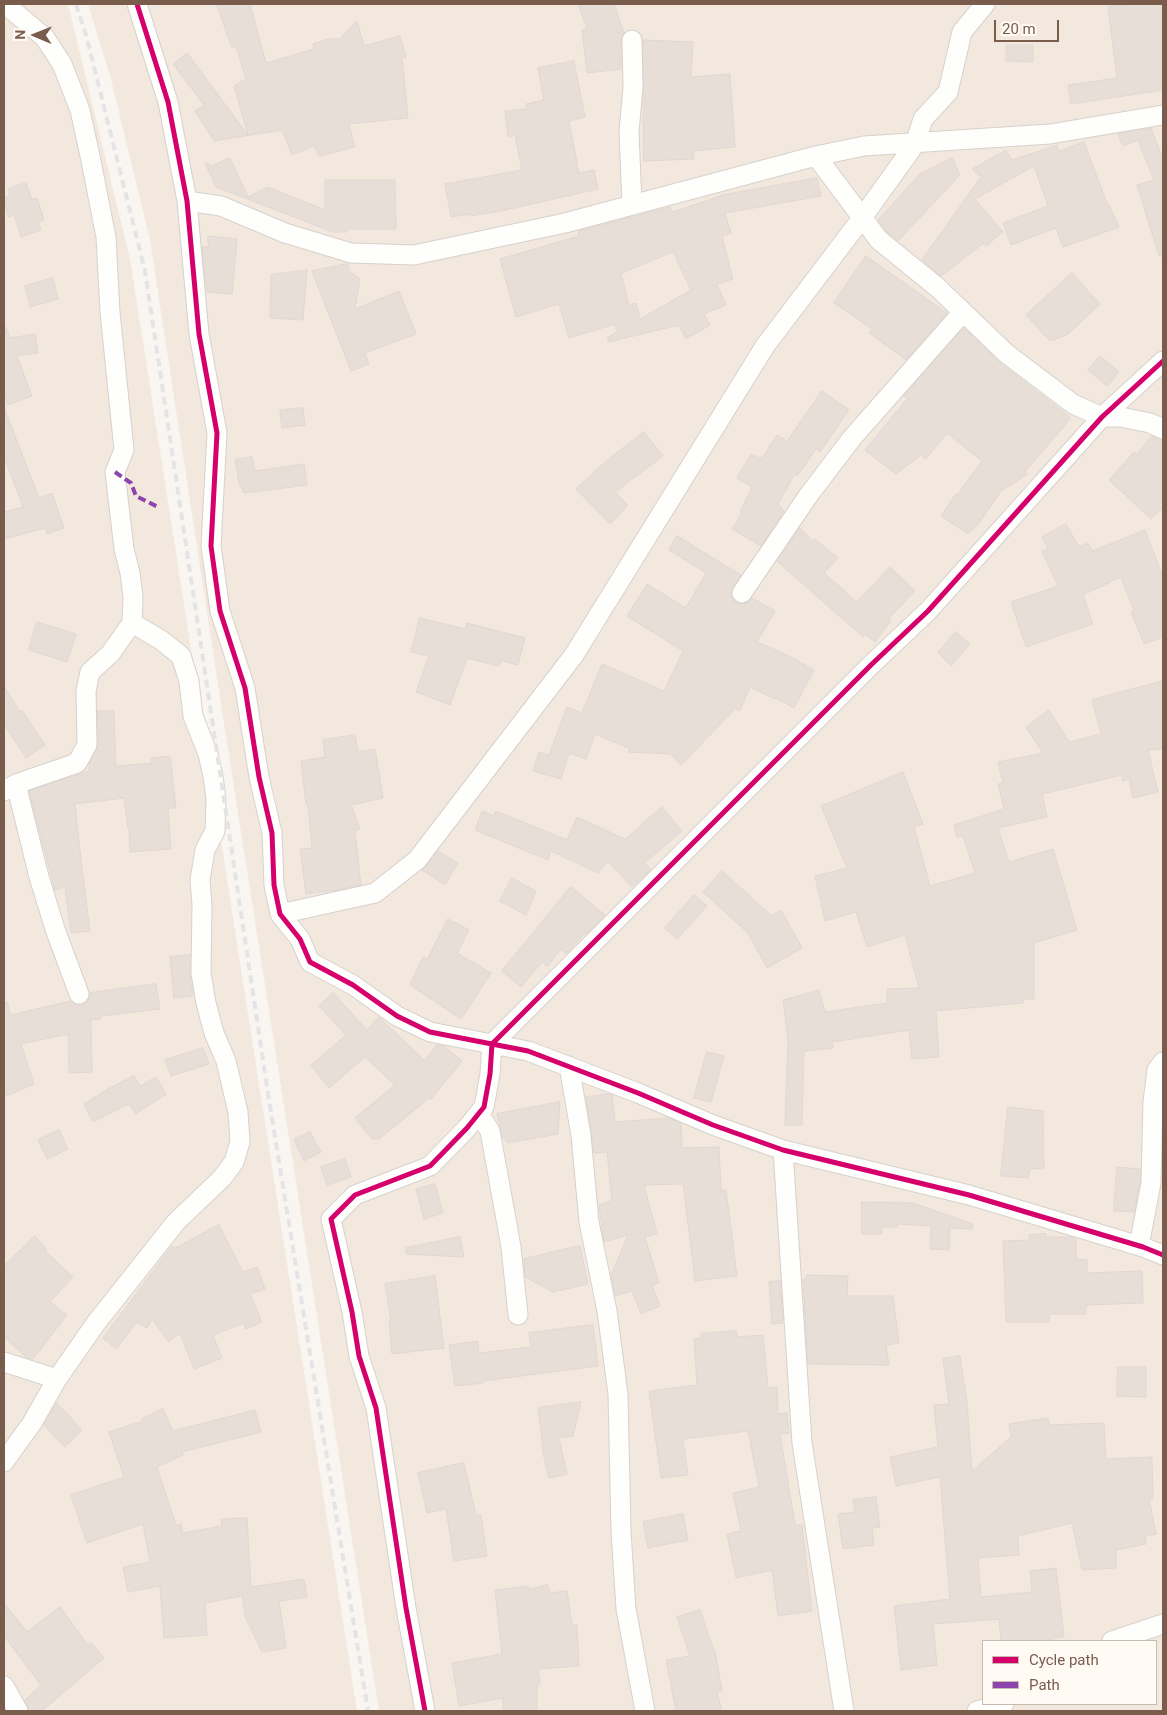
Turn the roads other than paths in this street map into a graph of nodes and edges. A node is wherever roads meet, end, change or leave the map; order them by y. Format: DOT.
graph roads {
  1 [pos="5,4"];
  2 [pos="137,4"];
  3 [pos="984,4"];
  4 [pos="632,40"];
  5 [pos="1163,115"];
  6 [pos="915,144"];
  7 [pos="816,156"];
  8 [pos="187,201"];
  9 [pos="632,205"];
  10 [pos="862,218"];
  11 [pos="963,312"];
  12 [pos="1163,361"];
  13 [pos="1102,417"];
  14 [pos="1163,428"];
  15 [pos="742,593"];
  16 [pos="132,623"];
  17 [pos="10,787"];
  18 [pos="280,914"];
  19 [pos="79,994"];
  20 [pos="492,1044"];
  21 [pos="1163,1062"];
  22 [pos="569,1066"];
  23 [pos="479,1114"];
  24 [pos="783,1150"];
  25 [pos="1139,1246"];
  26 [pos="1163,1255"];
  27 [pos="518,1315"];
  28 [pos="4,1362"];
  29 [pos="57,1379"];
  30 [pos="4,1462"];
  31 [pos="1163,1624"];
  32 [pos="1115,1640"];
  33 [pos="4,1686"];
  34 [pos="1000,1705"];
  35 [pos="18,1711"];
  36 [pos="425,1711"];
  37 [pos="645,1711"];
  38 [pos="844,1711"];
  39 [pos="977,1711"];
  1 -- 16 [label="street"];
  2 -- 8 [label="street"];
  3 -- 6 [label="street"];
  4 -- 9 [label="street"];
  5 -- 6 [label="street"];
  6 -- 7 [label="street"];
  6 -- 10 [label="street"];
  7 -- 9 [label="street"];
  7 -- 10 [label="street"];
  8 -- 9 [label="street"];
  8 -- 18 [label="street"];
  10 -- 11 [label="street"];
  10 -- 18 [label="street"];
  11 -- 13 [label="street"];
  11 -- 15 [label="street"];
  12 -- 13 [label="street"];
  13 -- 14 [label="street"];
  13 -- 20 [label="street"];
  16 -- 17 [label="street"];
  16 -- 29 [label="street"];
  17 -- 19 [label="street"];
  18 -- 20 [label="street"];
  20 -- 22 [label="street"];
  20 -- 23 [label="street"];
  21 -- 25 [label="street"];
  22 -- 24 [label="street"];
  22 -- 37 [label="street"];
  23 -- 27 [label="street"];
  23 -- 36 [label="street"];
  24 -- 25 [label="street"];
  24 -- 38 [label="street"];
  25 -- 26 [label="street"];
  28 -- 29 [label="street"];
  29 -- 30 [label="street"];
  31 -- 32 [label="street"];
  33 -- 35 [label="street"];
  34 -- 39 [label="street"];
}
